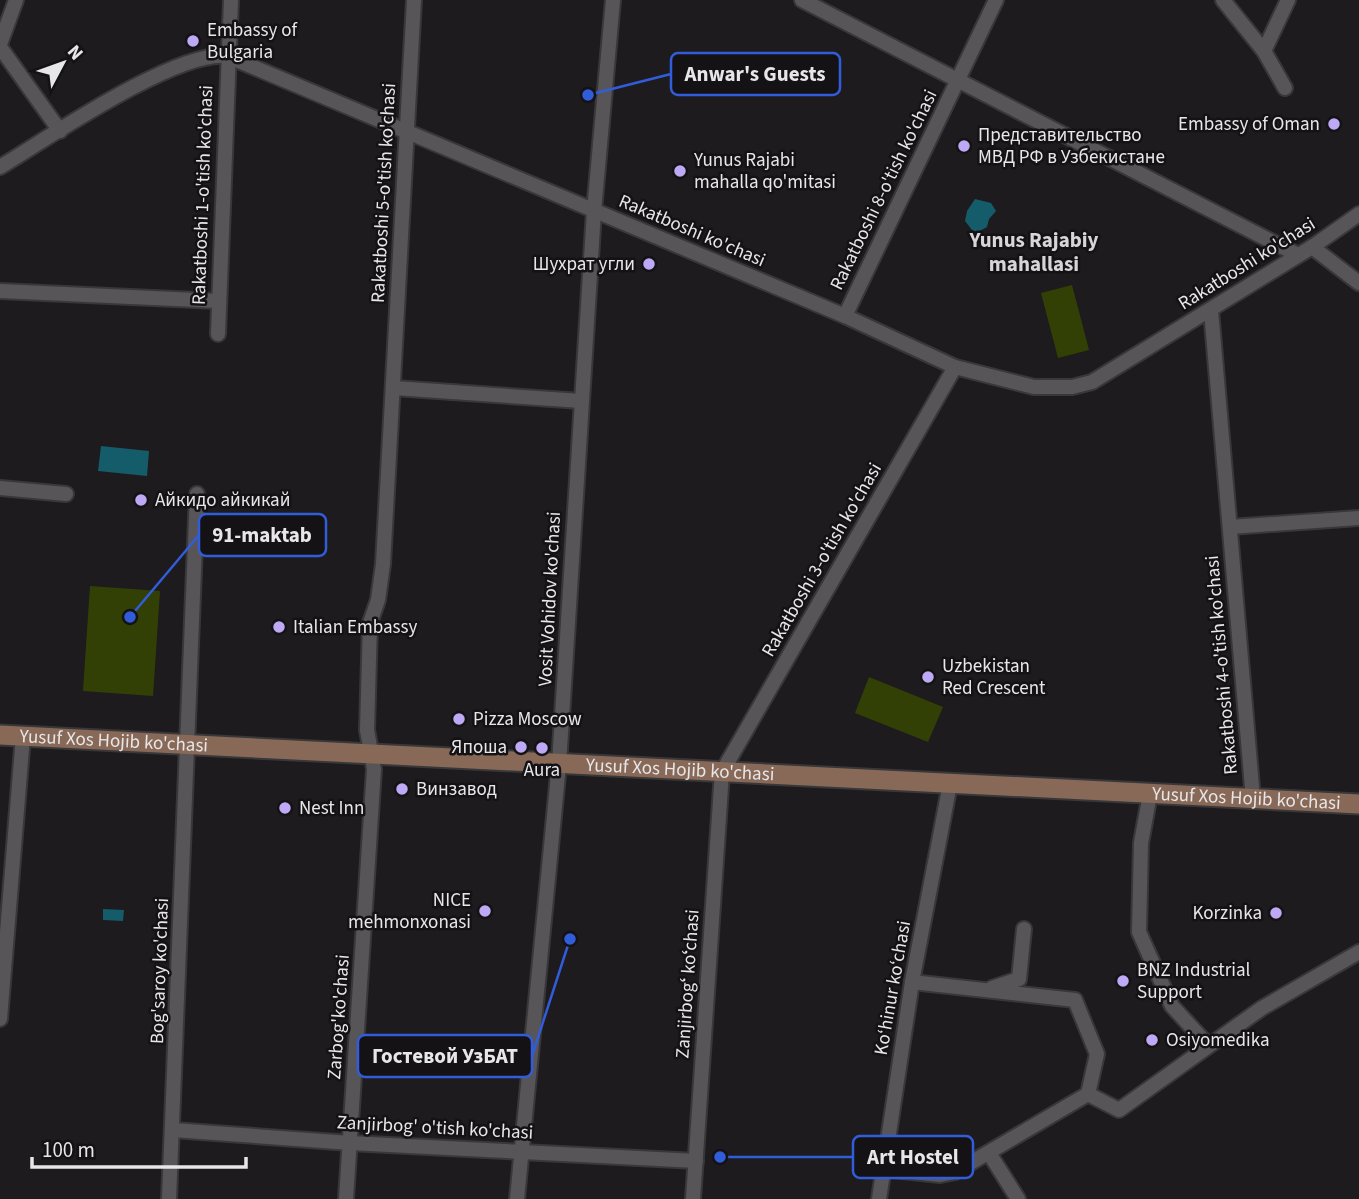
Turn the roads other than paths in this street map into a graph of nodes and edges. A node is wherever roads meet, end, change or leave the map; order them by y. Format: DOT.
graph roads {
  1 [pos="16,0"];
  2 [pos="231,0"];
  3 [pos="414,0"];
  4 [pos="613,0"];
  5 [pos="802,0"];
  6 [pos="996,0"];
  7 [pos="1223,0"];
  8 [pos="1288,0"];
  9 [pos="0,45"];
  10 [pos="1264,51"];
  11 [pos="227,56"];
  12 [pos="958,80"];
  13 [pos="1285,88"];
  14 [pos="60,131"];
  15 [pos="406,134"];
  16 [pos="0,167"];
  17 [pos="594,211"];
  18 [pos="1359,214"];
  19 [pos="1312,247"];
  20 [pos="1298,256"];
  21 [pos="1359,283"];
  22 [pos="0,290"];
  23 [pos="218,302"];
  24 [pos="1211,310"];
  25 [pos="845,316"];
  26 [pos="218,334"];
  27 [pos="955,367"];
  28 [pos="394,388"];
  29 [pos="582,401"];
  30 [pos="0,488"];
  31 [pos="66,494"];
  32 [pos="197,494"];
  33 [pos="1359,518"];
  34 [pos="1230,527"];
  35 [pos="0,735"];
  36 [pos="23,736"];
  37 [pos="189,744"];
  38 [pos="371,754"];
  39 [pos="559,764"];
  40 [pos="722,772"];
  41 [pos="950,784"];
  42 [pos="1150,794"];
  43 [pos="1253,799"];
  44 [pos="1358,805"];
  45 [pos="1024,929"];
  46 [pos="1359,952"];
  47 [pos="912,982"];
  48 [pos="987,990"];
  49 [pos="0,1019"];
  50 [pos="1207,1044"];
  51 [pos="1088,1094"];
  52 [pos="173,1130"];
  53 [pos="350,1143"];
  54 [pos="521,1152"];
  55 [pos="989,1153"];
  56 [pos="696,1161"];
  57 [pos="884,1169"];
  58 [pos="169,1199"];
  59 [pos="346,1199"];
  60 [pos="517,1199"];
  61 [pos="693,1199"];
  62 [pos="879,1199"];
  63 [pos="1018,1199"];
  1 -- 9 [label="street"];
  2 -- 11 [label="street, Rakatboshi 1-o'tish ko'chasi"];
  3 -- 15 [label="street, Rakatboshi 5-o'tish ko'chasi"];
  4 -- 17 [label="street, Vosit Vohidov ko'chasi"];
  5 -- 12 [label="street, Rakatboshi 8-o'tish ko'chasi"];
  6 -- 12 [label="street, Rakatboshi 8-o'tish ko'chasi"];
  7 -- 10 [label="street"];
  8 -- 10 [label="street"];
  9 -- 14 [label="street"];
  10 -- 13 [label="street"];
  11 -- 14 [label="street"];
  11 -- 15 [label="street, Rakatboshi ko'chasi"];
  11 -- 23 [label="street, Rakatboshi 1-o'tish ko'chasi"];
  12 -- 20 [label="street, Rakatboshi 8-o'tish ko'chasi"];
  12 -- 25 [label="street, Rakatboshi 8-o'tish ko'chasi"];
  14 -- 16 [label="street"];
  15 -- 17 [label="street, Rakatboshi ko'chasi"];
  15 -- 28 [label="street, Rakatboshi 5-o'tish ko'chasi"];
  17 -- 25 [label="street, Rakatboshi ko'chasi"];
  17 -- 29 [label="street, Vosit Vohidov ko'chasi"];
  18 -- 19 [label="street, Rakatboshi ko'chasi"];
  19 -- 20 [label="street, Rakatboshi ko'chasi"];
  19 -- 21 [label="street"];
  20 -- 24 [label="street, Rakatboshi ko'chasi"];
  22 -- 23 [label="street"];
  23 -- 26 [label="street, Rakatboshi 1-o'tish ko'chasi"];
  24 -- 27 [label="street, Rakatboshi ko'chasi"];
  24 -- 34 [label="street, Rakatboshi 4-o'tish ko'chasi"];
  25 -- 27 [label="street, Rakatboshi ko'chasi"];
  27 -- 40 [label="street, Rakatboshi 3-o'tish ko'chasi"];
  28 -- 29 [label="street"];
  28 -- 38 [label="street, Rakatboshi 5-o'tish ko'chasi"];
  29 -- 39 [label="street, Vosit Vohidov ko'chasi"];
  30 -- 31 [label="street"];
  32 -- 37 [label="street, Bog'saroy ko'chasi"];
  33 -- 34 [label="street, Rakatboshi 4-o'tish ko'chasi"];
  34 -- 43 [label="street, Rakatboshi 4-o'tish ko'chasi"];
  35 -- 36 [label="main road, Yusuf Xos Hojib ko'chasi"];
  36 -- 37 [label="main road, Yusuf Xos Hojib ko'chasi"];
  36 -- 49 [label="street"];
  37 -- 38 [label="main road, Yusuf Xos Hojib ko'chasi"];
  37 -- 52 [label="street, Bog'saroy ko'chasi"];
  38 -- 39 [label="main road, Yusuf Xos Hojib ko'chasi"];
  38 -- 53 [label="street, Zarbog'ko'chasi"];
  39 -- 40 [label="main road, Yusuf Xos Hojib ko'chasi"];
  39 -- 54 [label="street, Vosit Vohidov ko'chasi"];
  40 -- 41 [label="main road, Yusuf Xos Hojib ko'chasi"];
  40 -- 56 [label="street, Zanjirbogʻ koʻchasi"];
  41 -- 42 [label="main road, Yusuf Xos Hojib ko'chasi"];
  41 -- 47 [label="street, Ko‘hinur ko‘chasi"];
  42 -- 43 [label="main road, Yusuf Xos Hojib ko'chasi"];
  42 -- 50 [label="street"];
  43 -- 44 [label="main road, Yusuf Xos Hojib ko'chasi"];
  45 -- 48 [label="street"];
  46 -- 50 [label="street"];
  47 -- 48 [label="street"];
  47 -- 57 [label="street, Ko‘hinur ko‘chasi"];
  48 -- 51 [label="street"];
  50 -- 51 [label="street"];
  51 -- 55 [label="street"];
  52 -- 53 [label="street, Zanjirbog' o'tish ko'chasi"];
  52 -- 58 [label="street, Bog'saroy ko'chasi"];
  53 -- 54 [label="street, Zanjirbog' o'tish ko'chasi"];
  53 -- 59 [label="street, Zarbog'ko'chasi"];
  54 -- 56 [label="street, Zanjirbog' o'tish ko'chasi"];
  54 -- 60 [label="street, Vosit Vohidov ko'chasi"];
  55 -- 57 [label="street"];
  55 -- 63 [label="street"];
  56 -- 61 [label="street, Zanjirbogʻ koʻchasi"];
  57 -- 62 [label="street, Ko‘hinur ko‘chasi"];
}
